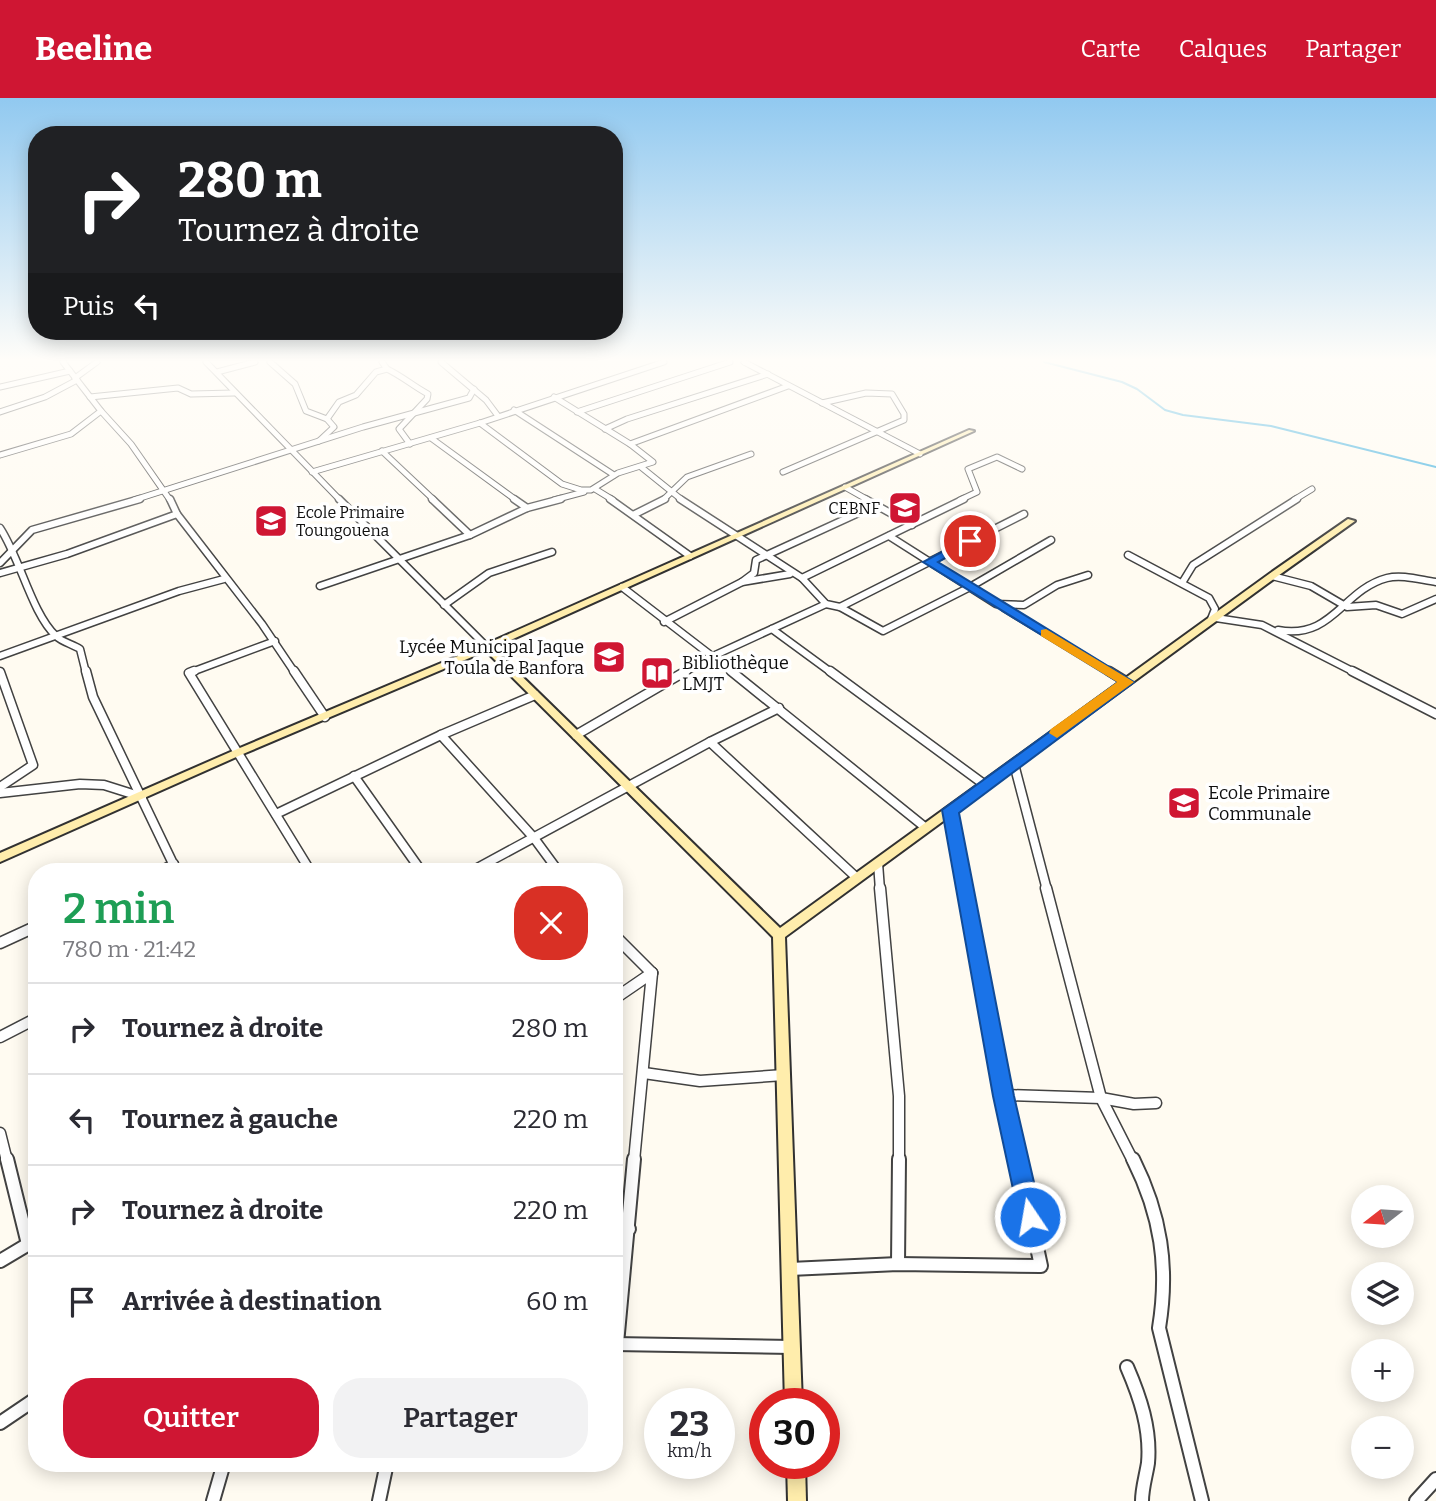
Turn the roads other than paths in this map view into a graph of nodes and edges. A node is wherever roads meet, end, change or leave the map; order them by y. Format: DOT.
graph roads {
  1 [pos="80,427"];
  2 [pos="116,427"];
  3 [pos="267,427"];
  4 [pos="333,427"];
  5 [pos="367,427"];
  6 [pos="400,427"];
  7 [pos="465,427"];
  8 [pos="486,427"];
  9 [pos="541,427"];
  10 [pos="608,427"];
  11 [pos="675,427"];
  12 [pos="868,427"];
  13 [pos="887,427"];
  14 [pos="605,429"];
  15 [pos="971,431"];
  16 [pos="876,432"];
  17 [pos="431,438"];
  18 [pos="317,443"];
  19 [pos="410,444"];
  20 [pos="630,444"];
  21 [pos="290,451"];
  22 [pos="382,451"];
  23 [pos="751,454"];
  24 [pos="920,454"];
  25 [pos="0,455"];
  26 [pos="641,467"];
  27 [pos="1021,468"];
  28 [pos="312,472"];
  29 [pos="783,472"];
  30 [pos="614,475"];
  31 [pos="845,487"];
  32 [pos="595,489"];
  33 [pos="1312,489"];
  34 [pos="166,491"];
  35 [pos="670,491"];
  36 [pos="587,492"];
  37 [pos="876,505"];
  38 [pos="527,508"];
  39 [pos="177,514"];
  40 [pos="635,514"];
  41 [pos="1024,514"];
  42 [pos="1352,522"];
  43 [pos="912,525"];
  44 [pos="0,528"];
  45 [pos="470,535"];
  46 [pos="733,536"];
  47 [pos="889,536"];
  48 [pos="9,540"];
  49 [pos="1051,540"];
  50 [pos="0,543"];
  51 [pos="12,548"];
  52 [pos="552,552"];
  53 [pos="1128,555"];
  54 [pos="690,556"];
  55 [pos="764,556"];
  56 [pos="399,559"];
  57 [pos="929,562"];
  58 [pos="0,563"];
  59 [pos="23,569"];
  60 [pos="0,573"];
  61 [pos="790,573"];
  62 [pos="1088,575"];
  63 [pos="1272,576"];
  64 [pos="802,578"];
  65 [pos="224,579"];
  66 [pos="742,582"];
  67 [pos="1436,582"];
  68 [pos="1182,583"];
  69 [pos="320,586"];
  70 [pos="622,587"];
  71 [pos="970,587"];
  72 [pos="1436,599"];
  73 [pos="826,604"];
  74 [pos="996,604"];
  75 [pos="444,605"];
  76 [pos="840,607"];
  77 [pos="1346,607"];
  78 [pos="1213,620"];
  79 [pos="664,622"];
  80 [pos="1262,625"];
  81 [pos="772,629"];
  82 [pos="56,636"];
  83 [pos="275,641"];
  84 [pos="487,647"];
  85 [pos="0,656"];
  86 [pos="711,657"];
  87 [pos="0,672"];
  88 [pos="1127,682"];
  89 [pos="535,695"];
  90 [pos="779,708"];
  91 [pos="1436,714"];
  92 [pos="325,717"];
  93 [pos="441,735"];
  94 [pos="576,735"];
  95 [pos="710,742"];
  96 [pos="239,752"];
  97 [pos="1014,764"];
  98 [pos="355,776"];
  99 [pos="985,785"];
  100 [pos="629,788"];
  101 [pos="0,790"];
  102 [pos="142,797"];
  103 [pos="950,810"];
  104 [pos="276,814"];
  105 [pos="926,828"];
  106 [pos="534,838"];
  107 [pos="0,858"];
  108 [pos="174,863"];
  109 [pos="305,863"];
  110 [pos="416,863"];
  111 [pos="487,863"];
  112 [pos="552,863"];
  113 [pos="878,863"];
  114 [pos="857,878"];
  115 [pos="28,930"];
  116 [pos="779,935"];
  117 [pos="0,943"];
  118 [pos="623,944"];
  119 [pos="652,972"];
  120 [pos="623,993"];
  121 [pos="28,1023"];
  122 [pos="0,1037"];
  123 [pos="644,1073"];
  124 [pos="784,1074"];
  125 [pos="1004,1096"];
  126 [pos="1101,1098"];
  127 [pos="1156,1103"];
  128 [pos="0,1133"];
  129 [pos="28,1228"];
  130 [pos="623,1228"];
  131 [pos="629,1228"];
  132 [pos="28,1244"];
  133 [pos="0,1261"];
  134 [pos="898,1264"];
  135 [pos="790,1269"];
  136 [pos="623,1281"];
  137 [pos="623,1343"];
  138 [pos="792,1347"];
  139 [pos="1127,1367"];
  140 [pos="793,1388"];
  141 [pos="28,1404"];
  142 [pos="0,1423"];
  143 [pos="221,1472"];
  144 [pos="385,1472"];
  145 [pos="796,1479"];
  146 [pos="1436,1479"];
  147 [pos="213,1501"];
  148 [pos="379,1501"];
  149 [pos="797,1501"];
  150 [pos="1142,1501"];
  151 [pos="1202,1501"];
  152 [pos="1416,1501"];
  1 -- 25 [label="street"];
  2 -- 34 [label="street"];
  3 -- 21 [label="street"];
  4 -- 18 [label="street"];
  5 -- 18 [label="street"];
  6 -- 19 [label="street"];
  7 -- 17 [label="street"];
  8 -- 36 [label="street"];
  9 -- 30 [label="street"];
  10 -- 14 [label="street"];
  11 -- 20 [label="street"];
  12 -- 16 [label="street"];
  13 -- 16 [label="street"];
  14 -- 20 [label="street"];
  15 -- 24 [label="street"];
  16 -- 24 [label="street"];
  16 -- 29 [label="street"];
  17 -- 19 [label="street"];
  17 -- 38 [label="street"];
  18 -- 21 [label="street"];
  19 -- 22 [label="street"];
  20 -- 26 [label="street"];
  21 -- 28 [label="street"];
  21 -- 34 [label="street"];
  22 -- 28 [label="street"];
  22 -- 45 [label="street"];
  23 -- 35 [label="street"];
  24 -- 31 [label="street"];
  26 -- 30 [label="street"];
  26 -- 35 [label="street"];
  27 -- 43 [label="street"];
  28 -- 56 [label="street"];
  30 -- 32 [label="street"];
  31 -- 37 [label="street"];
  31 -- 46 [label="street"];
  32 -- 36 [label="street"];
  32 -- 40 [label="street"];
  33 -- 68 [label="street"];
  34 -- 39 [label="street"];
  34 -- 51 [label="street"];
  35 -- 40 [label="street"];
  35 -- 46 [label="street"];
  36 -- 38 [label="street"];
  37 -- 43 [label="street"];
  37 -- 55 [label="street"];
  38 -- 45 [label="street"];
  39 -- 59 [label="street"];
  39 -- 65 [label="street"];
  40 -- 54 [label="street"];
  41 -- 57 [label="street"];
  42 -- 63 [label="street"];
  43 -- 47 [label="street"];
  44 -- 48 [label="street"];
  45 -- 56 [label="street"];
  46 -- 54 [label="street"];
  46 -- 55 [label="street"];
  47 -- 57 [label="street"];
  47 -- 64 [label="street"];
  48 -- 50 [label="street"];
  48 -- 51 [label="street"];
  49 -- 71 [label="street"];
  51 -- 58 [label="street"];
  51 -- 59 [label="street"];
  52 -- 75 [label="street"];
  53 -- 68 [label="street"];
  54 -- 70 [label="street"];
  55 -- 61 [label="street"];
  55 -- 66 [label="street"];
  56 -- 69 [label="street"];
  56 -- 75 [label="street"];
  57 -- 71 [label="street"];
  57 -- 76 [label="street"];
  59 -- 60 [label="street"];
  59 -- 82 [label="street"];
  61 -- 64 [label="street"];
  61 -- 66 [label="street"];
  62 -- 74 [label="street"];
  63 -- 77 [label="street"];
  63 -- 78 [label="street"];
  64 -- 73 [label="street"];
  65 -- 82 [label="street"];
  65 -- 83 [label="street"];
  66 -- 79 [label="street"];
  67 -- 77 [label="street"];
  68 -- 78 [label="street"];
  70 -- 79 [label="street"];
  70 -- 84 [label="street"];
  71 -- 74 [label="street"];
  71 -- 76 [label="street"];
  72 -- 77 [label="street"];
  73 -- 76 [label="street"];
  73 -- 81 [label="street"];
  74 -- 88 [label="street"];
  75 -- 84 [label="street"];
  77 -- 80 [label="street"];
  78 -- 80 [label="street"];
  78 -- 88 [label="street"];
  79 -- 86 [label="street"];
  80 -- 91 [label="street"];
  81 -- 86 [label="street"];
  81 -- 99 [label="street"];
  82 -- 85 [label="street"];
  82 -- 102 [label="street"];
  83 -- 92 [label="street"];
  83 -- 96 [label="street"];
  84 -- 89 [label="street"];
  84 -- 92 [label="street"];
  86 -- 90 [label="street"];
  86 -- 94 [label="street"];
  87 -- 101 [label="street"];
  88 -- 97 [label="street"];
  89 -- 93 [label="street"];
  89 -- 94 [label="street"];
  90 -- 95 [label="street"];
  90 -- 105 [label="street"];
  92 -- 96 [label="street"];
  93 -- 98 [label="street"];
  93 -- 106 [label="street"];
  94 -- 100 [label="street"];
  95 -- 100 [label="street"];
  95 -- 114 [label="street"];
  96 -- 102 [label="street"];
  96 -- 104 [label="street"];
  97 -- 99 [label="street"];
  97 -- 126 [label="street"];
  98 -- 104 [label="street"];
  98 -- 110 [label="street"];
  99 -- 103 [label="street"];
  100 -- 106 [label="street"];
  100 -- 116 [label="street"];
  101 -- 102 [label="street"];
  102 -- 107 [label="street"];
  102 -- 108 [label="street"];
  103 -- 105 [label="street"];
  103 -- 125 [label="street"];
  104 -- 109 [label="street"];
  105 -- 113 [label="street"];
  106 -- 111 [label="street"];
  106 -- 112 [label="street"];
  113 -- 114 [label="street"];
  113 -- 134 [label="street"];
  114 -- 116 [label="street"];
  115 -- 117 [label="street"];
  116 -- 124 [label="street"];
  118 -- 119 [label="street"];
  119 -- 120 [label="street"];
  119 -- 123 [label="street"];
  121 -- 122 [label="street"];
  123 -- 124 [label="street"];
  123 -- 131 [label="street"];
  124 -- 135 [label="street"];
  125 -- 126 [label="street"];
  125 -- 134 [label="street"];
  126 -- 127 [label="street"];
  126 -- 151 [label="street"];
  128 -- 129 [label="street"];
  130 -- 131 [label="street"];
  131 -- 136 [label="street"];
  132 -- 133 [label="street"];
  134 -- 135 [label="street"];
  135 -- 138 [label="street"];
  137 -- 138 [label="street"];
  138 -- 140 [label="street"];
  139 -- 150 [label="street"];
  141 -- 142 [label="street"];
  143 -- 147 [label="street"];
  144 -- 148 [label="street"];
  145 -- 149 [label="street"];
  146 -- 152 [label="street"];
}
